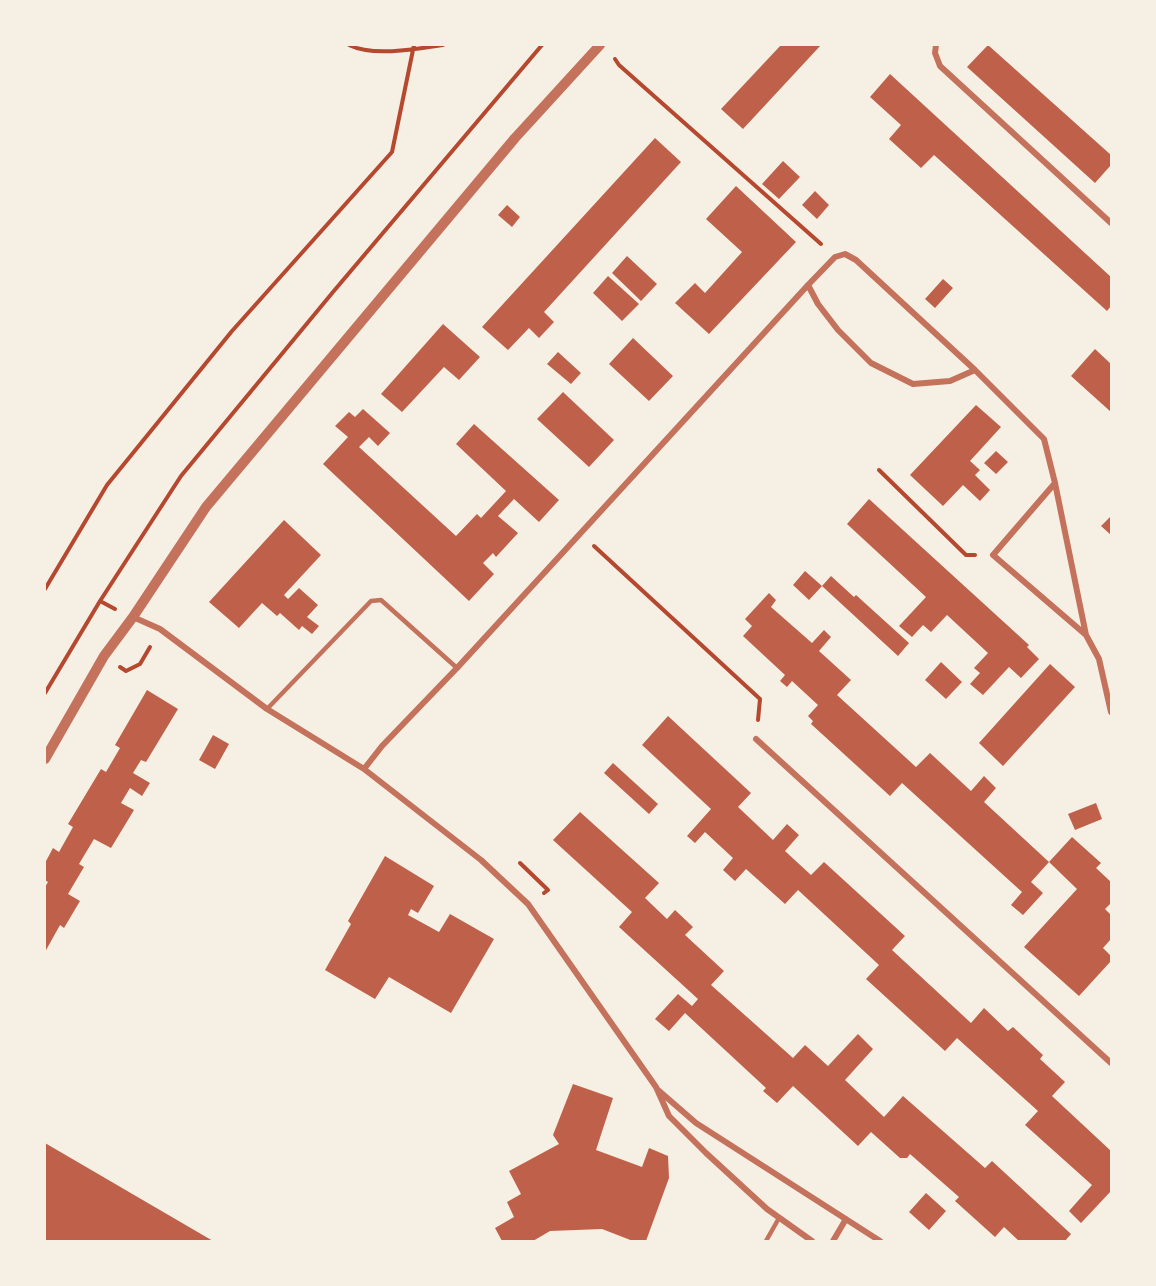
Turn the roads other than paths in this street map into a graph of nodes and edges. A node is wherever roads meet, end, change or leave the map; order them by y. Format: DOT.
graph roads {
  1 [pos="600,45"];
  2 [pos="936,45"];
  3 [pos="1111,223"];
  4 [pos="808,285"];
  5 [pos="975,370"];
  6 [pos="1055,483"];
  7 [pos="133,618"];
  8 [pos="1086,635"];
  9 [pos="457,668"];
  10 [pos="267,709"];
  11 [pos="1111,711"];
  12 [pos="756,739"];
  13 [pos="45,759"];
  14 [pos="364,769"];
  15 [pos="1111,1063"];
  16 [pos="656,1087"];
  17 [pos="780,1218"];
  18 [pos="846,1219"];
  19 [pos="766,1241"];
  20 [pos="812,1241"];
  21 [pos="833,1241"];
  22 [pos="880,1241"];
  1 -- 7 [label="street"];
  2 -- 3 [label="street"];
  4 -- 5 [label="street"];
  4 -- 5 [label="street"];
  4 -- 9 [label="street"];
  5 -- 6 [label="street"];
  6 -- 8 [label="street"];
  6 -- 8 [label="street"];
  7 -- 10 [label="street"];
  7 -- 13 [label="street"];
  8 -- 11 [label="street"];
  9 -- 10 [label="lane"];
  9 -- 14 [label="street"];
  10 -- 14 [label="street"];
  12 -- 15 [label="street"];
  14 -- 16 [label="street"];
  16 -- 17 [label="street"];
  16 -- 18 [label="street"];
  17 -- 19 [label="lane"];
  17 -- 20 [label="street"];
  18 -- 21 [label="street"];
  18 -- 22 [label="street"];
}
